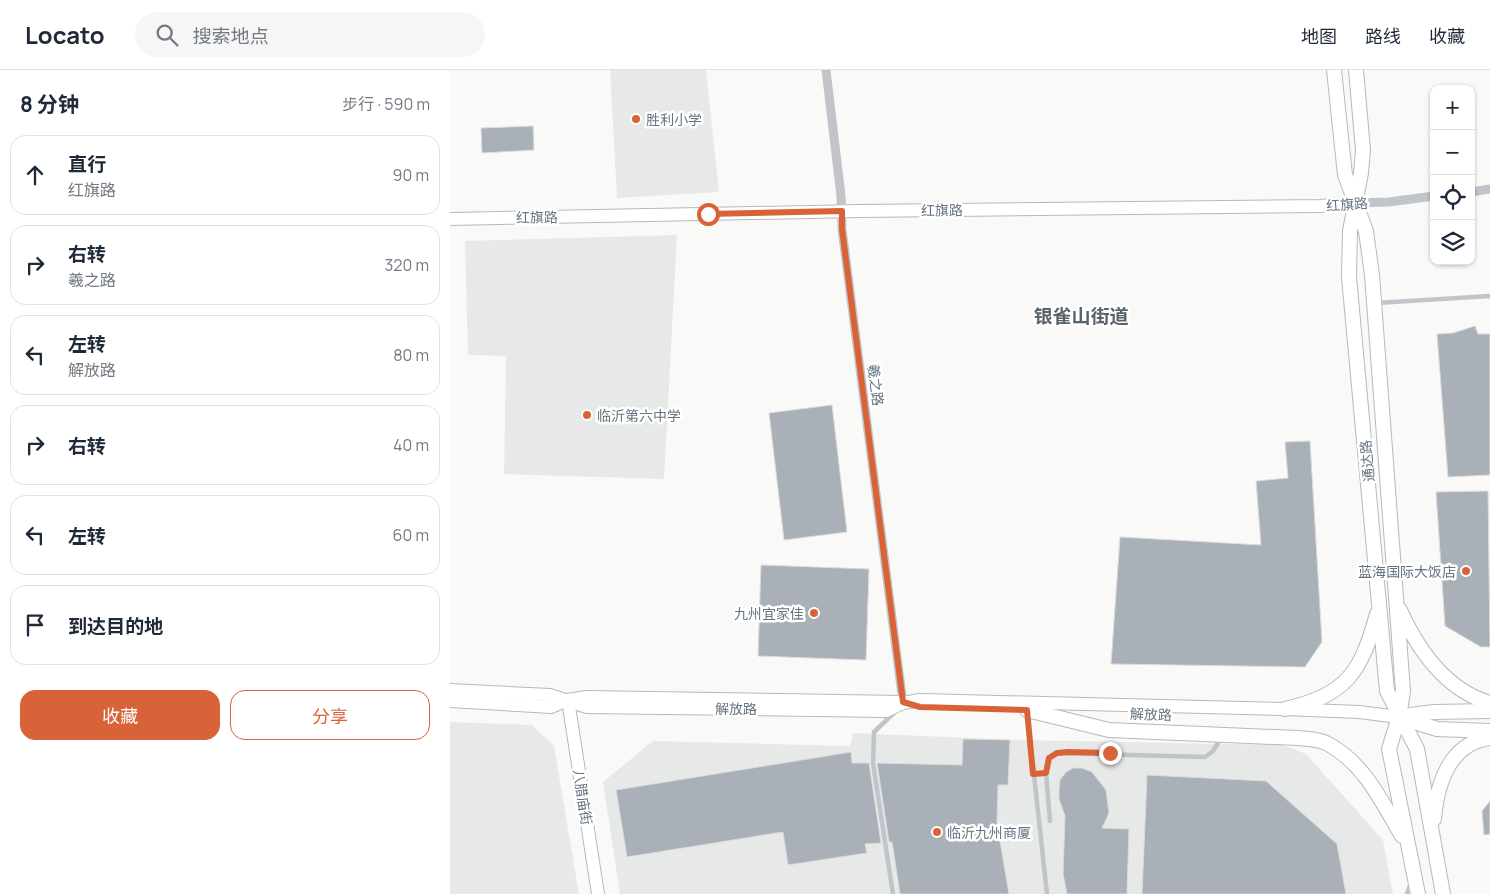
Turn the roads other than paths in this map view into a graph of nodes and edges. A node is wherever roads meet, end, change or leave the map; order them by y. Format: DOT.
graph roads {
  1 [pos="826,70"];
  2 [pos="1334,70"];
  3 [pos="1356,70"];
  4 [pos="1490,189"];
  5 [pos="1475,191"];
  6 [pos="1430,196"];
  7 [pos="1356,203"];
  8 [pos="842,211"];
  9 [pos="450,219"];
  10 [pos="1490,296"];
  11 [pos="1374,303"];
  12 [pos="1396,599"];
  13 [pos="1380,604"];
  14 [pos="450,690"];
  15 [pos="568,700"];
  16 [pos="450,701"];
  17 [pos="903,702"];
  18 [pos="1490,703"];
  19 [pos="1285,709"];
  20 [pos="1027,710"];
  21 [pos="1490,711"];
  22 [pos="1399,716"];
  23 [pos="1490,731"];
  24 [pos="1222,735"];
  25 [pos="1490,738"];
  26 [pos="1046,773"];
  27 [pos="1033,774"];
  28 [pos="1050,822"];
  29 [pos="1407,844"];
  30 [pos="1437,859"];
  31 [pos="1414,876"];
  32 [pos="598,894"];
  33 [pos="892,894"];
  34 [pos="1047,894"];
  35 [pos="1407,894"];
  36 [pos="1418,894"];
  37 [pos="1443,894"];
  1 -- 8 [label="street, 羲之路"];
  2 -- 7 [label="main road, 通达路"];
  3 -- 7 [label="main road, 通达路"];
  4 -- 5 [label="street"];
  6 -- 7 [label="street, 红旗路"];
  7 -- 8 [label="main road, 红旗路"];
  7 -- 11 [label="main road, 通达路"];
  7 -- 13 [label="main road, 通达路"];
  8 -- 9 [label="main road, 红旗路"];
  8 -- 17 [label="street, 羲之路"];
  10 -- 11 [label="lane"];
  11 -- 12 [label="main road, 通达路"];
  12 -- 18 [label="main road"];
  12 -- 22 [label="main road, 通达路"];
  13 -- 19 [label="main road"];
  13 -- 22 [label="main road, 通达路"];
  14 -- 15 [label="main road, 解放路"];
  15 -- 16 [label="main road, 解放路"];
  15 -- 17 [label="main road, 解放路"];
  15 -- 32 [label="main road, 八腊庙街"];
  17 -- 19 [label="main road, 解放路"];
  17 -- 20 [label="main road, 解放路"];
  17 -- 33 [label="lane"];
  19 -- 22 [label="main road, 解放路"];
  20 -- 22 [label="main road, 解放路"];
  20 -- 24 [label="main road"];
  20 -- 27 [label="lane"];
  21 -- 22 [label="main road, 解放路"];
  22 -- 23 [label="main road, 解放路"];
  22 -- 29 [label="main road, 通达路"];
  22 -- 30 [label="main road, 通达路"];
  24 -- 26 [label="lane"];
  24 -- 29 [label="main road"];
  25 -- 30 [label="main road"];
  26 -- 27 [label="lane"];
  26 -- 28 [label="lane"];
  27 -- 34 [label="lane"];
  29 -- 31 [label="main road, 通达路"];
  30 -- 37 [label="main road, 通达路"];
  31 -- 35 [label="lane"];
  31 -- 36 [label="main road, 通达路"];
}
